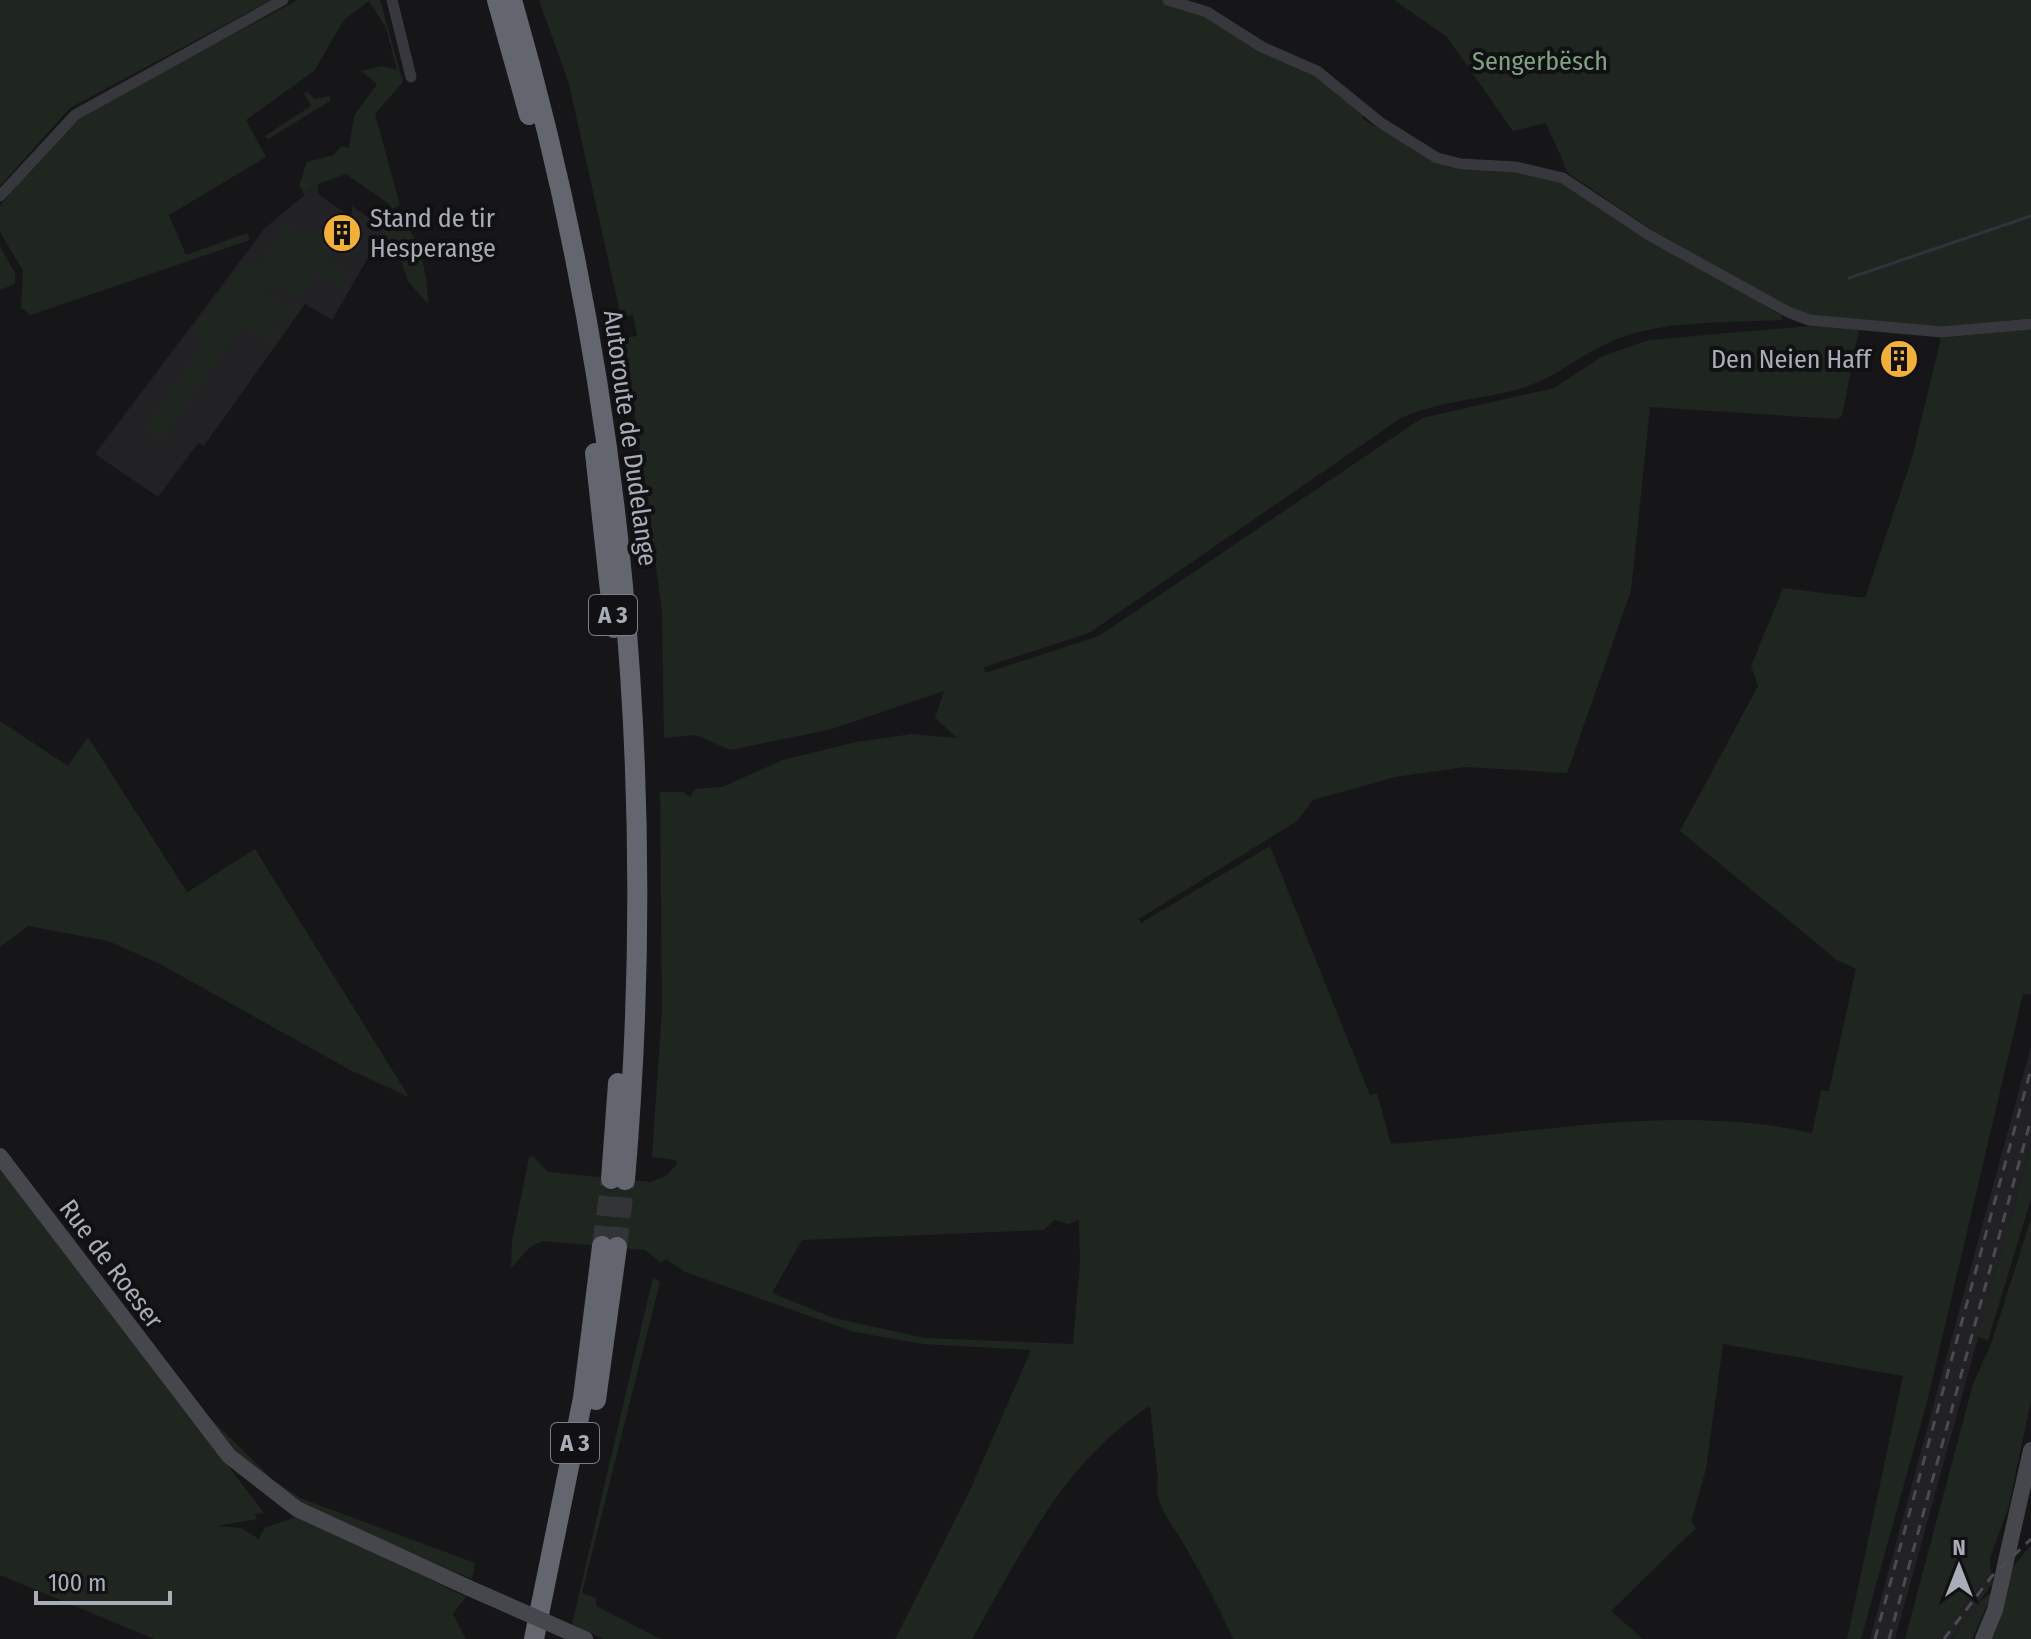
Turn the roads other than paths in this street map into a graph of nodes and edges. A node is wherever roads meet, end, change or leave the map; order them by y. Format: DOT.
graph roads {
  1 [pos="283,0"];
  2 [pos="497,0"];
  3 [pos="512,0"];
  4 [pos="1168,0"];
  5 [pos="391,2"];
  6 [pos="411,77"];
  7 [pos="0,196"];
  8 [pos="2031,324"];
  9 [pos="0,1156"];
  10 [pos="2031,1450"];
  11 [pos="534,1639"];
  12 [pos="548,1639"];
  13 [pos="585,1639"];
  14 [pos="1983,1639"];
  1 -- 7 [label="street"];
  2 -- 3 [label="highway, Autoroute de Dudelange / A 3"];
  4 -- 8 [label="street"];
  5 -- 6 [label="street"];
  9 -- 13 [label="main road, Rue de Roeser, bridge"];
  10 -- 14 [label="main road"];
  11 -- 12 [label="highway, A 3"];
}
